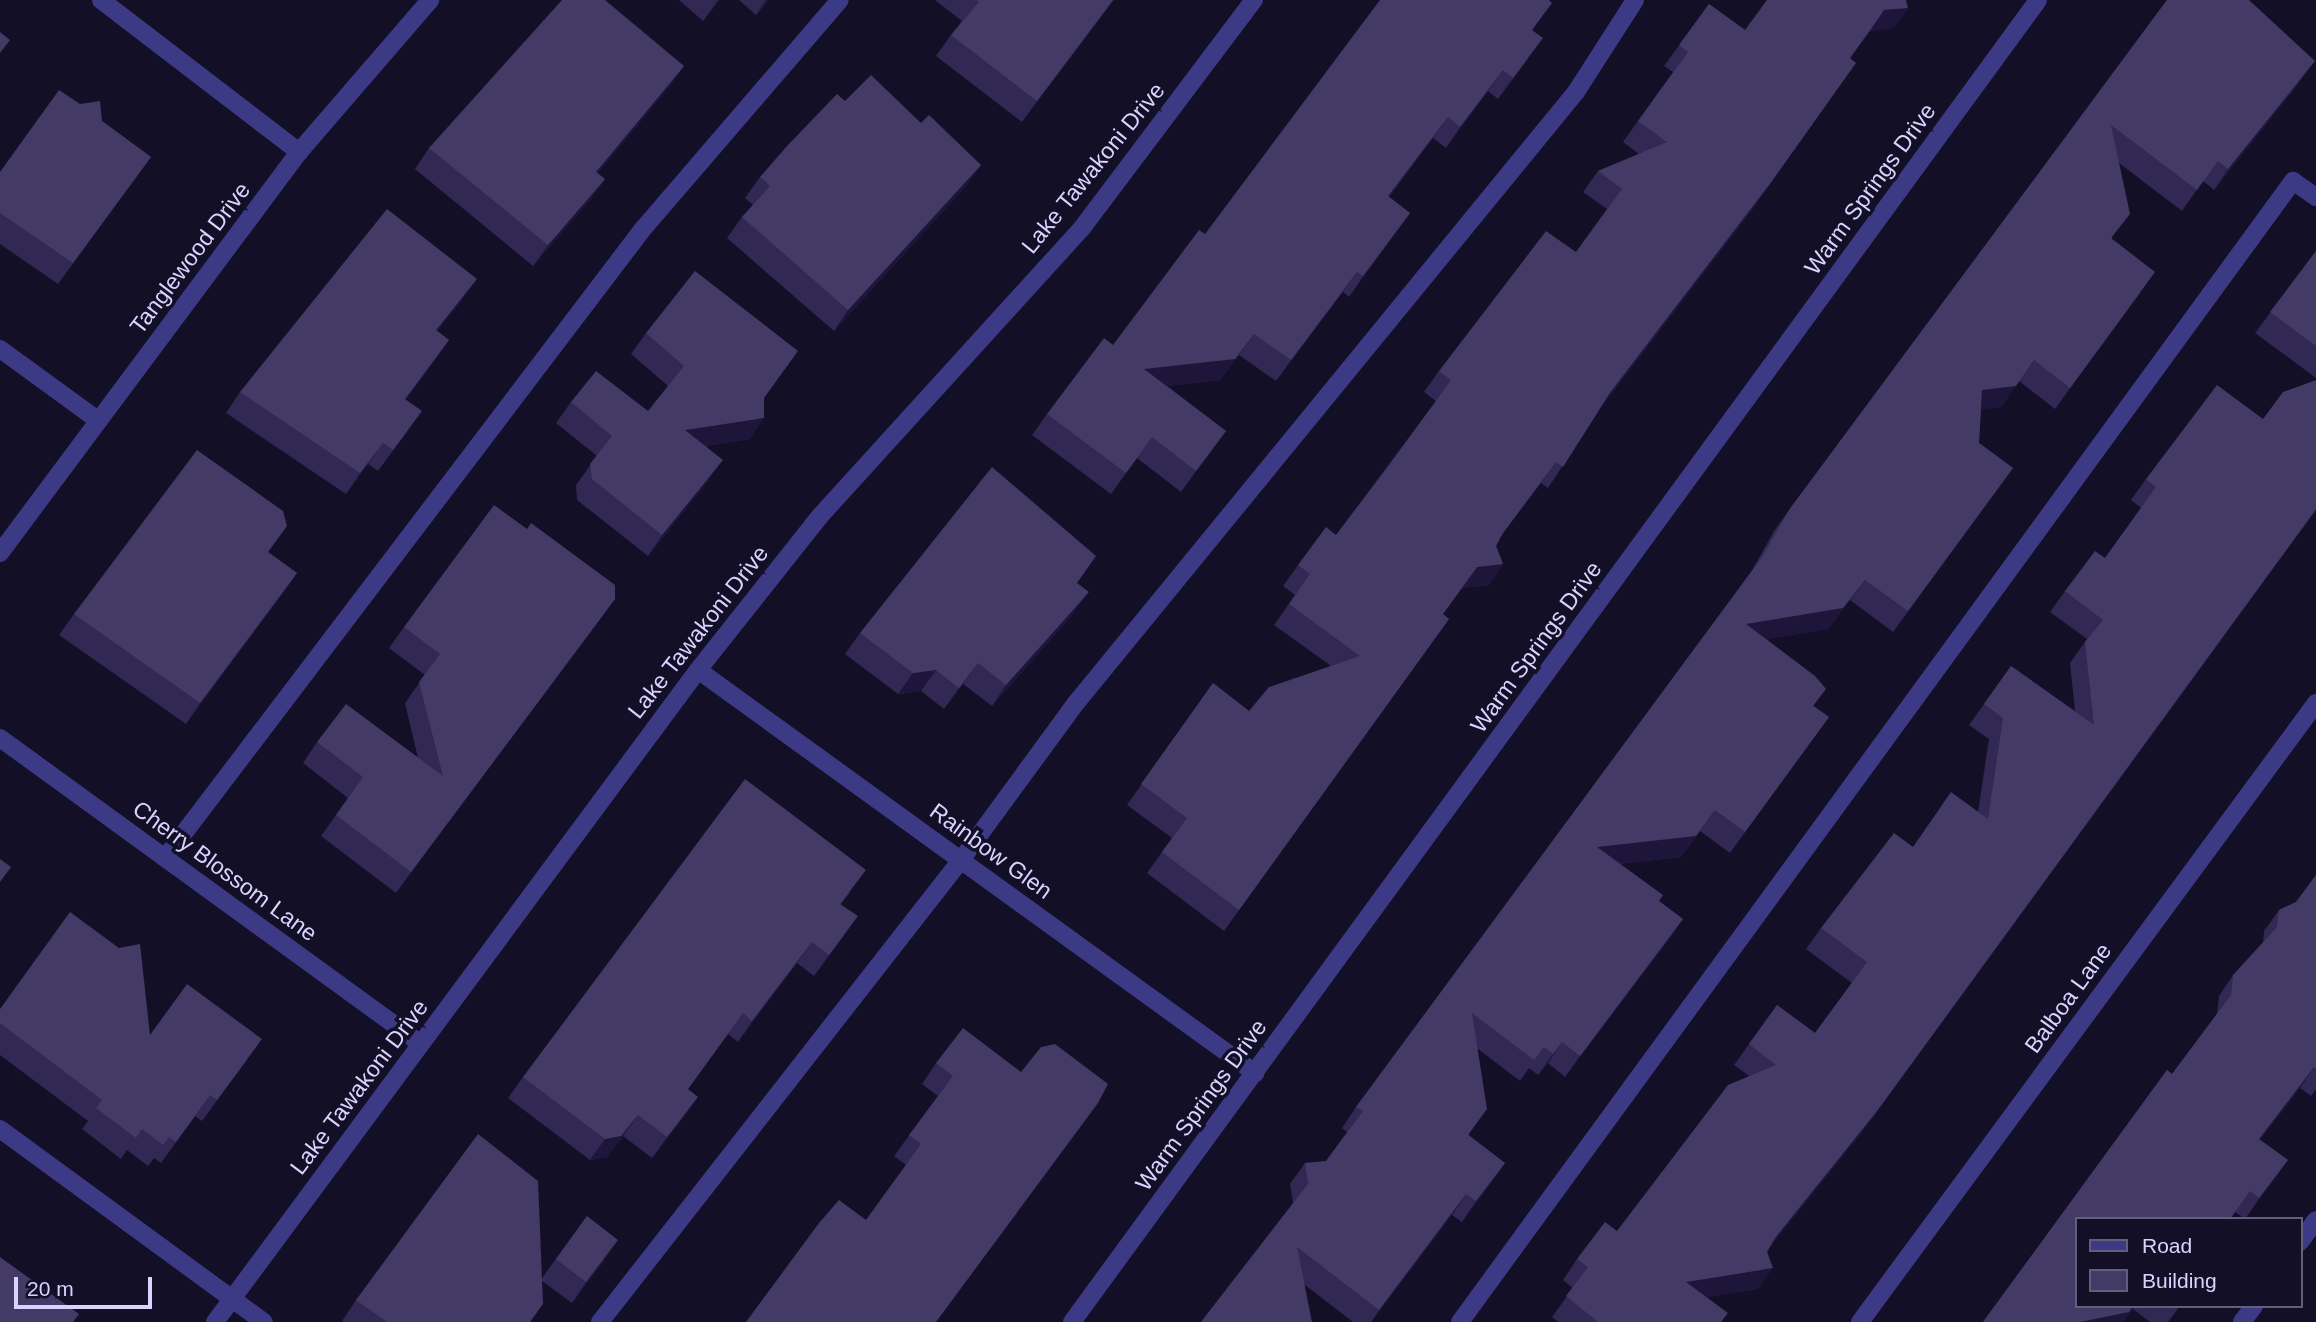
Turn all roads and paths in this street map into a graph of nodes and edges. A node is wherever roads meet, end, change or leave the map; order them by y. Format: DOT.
graph roads {
  1 [pos="102,0"];
  2 [pos="430,0"];
  3 [pos="840,0"];
  4 [pos="1254,0"];
  5 [pos="1635,0"];
  6 [pos="2038,0"];
  7 [pos="299,152"];
  8 [pos="2316,197"];
  9 [pos="0,349"];
  10 [pos="99,421"];
  11 [pos="0,553"];
  12 [pos="698,670"];
  13 [pos="2316,703"];
  14 [pos="0,738"];
  15 [pos="165,858"];
  16 [pos="961,860"];
  17 [pos="421,1044"];
  18 [pos="1255,1073"];
  19 [pos="0,1129"];
  20 [pos="2316,1220"];
  21 [pos="2302,1239"];
  22 [pos="232,1298"];
  23 [pos="215,1322"];
  24 [pos="264,1322"];
  25 [pos="600,1322"];
  26 [pos="1072,1322"];
  27 [pos="1460,1322"];
  28 [pos="1860,1322"];
  1 -- 7 [label="street"];
  2 -- 7 [label="street, Tanglewood Drive"];
  3 -- 15 [label="street"];
  4 -- 12 [label="street, Lake Tawakoni Drive"];
  5 -- 16 [label="street"];
  6 -- 18 [label="street, Warm Springs Drive"];
  7 -- 10 [label="street, Tanglewood Drive"];
  8 -- 27 [label="street"];
  9 -- 10 [label="street"];
  10 -- 11 [label="street, Tanglewood Drive"];
  12 -- 16 [label="street, Rainbow Glen"];
  12 -- 17 [label="street, Lake Tawakoni Drive"];
  13 -- 28 [label="street, Balboa Lane"];
  14 -- 15 [label="street, Cherry Blossom Lane"];
  15 -- 17 [label="street, Cherry Blossom Lane"];
  16 -- 18 [label="street, Rainbow Glen"];
  16 -- 25 [label="street"];
  17 -- 22 [label="street, Lake Tawakoni Drive"];
  18 -- 26 [label="street, Warm Springs Drive"];
  19 -- 22 [label="street"];
  20 -- 21 [label="street"];
  22 -- 23 [label="street, Lake Tawakoni Drive"];
  22 -- 24 [label="street"];
}
